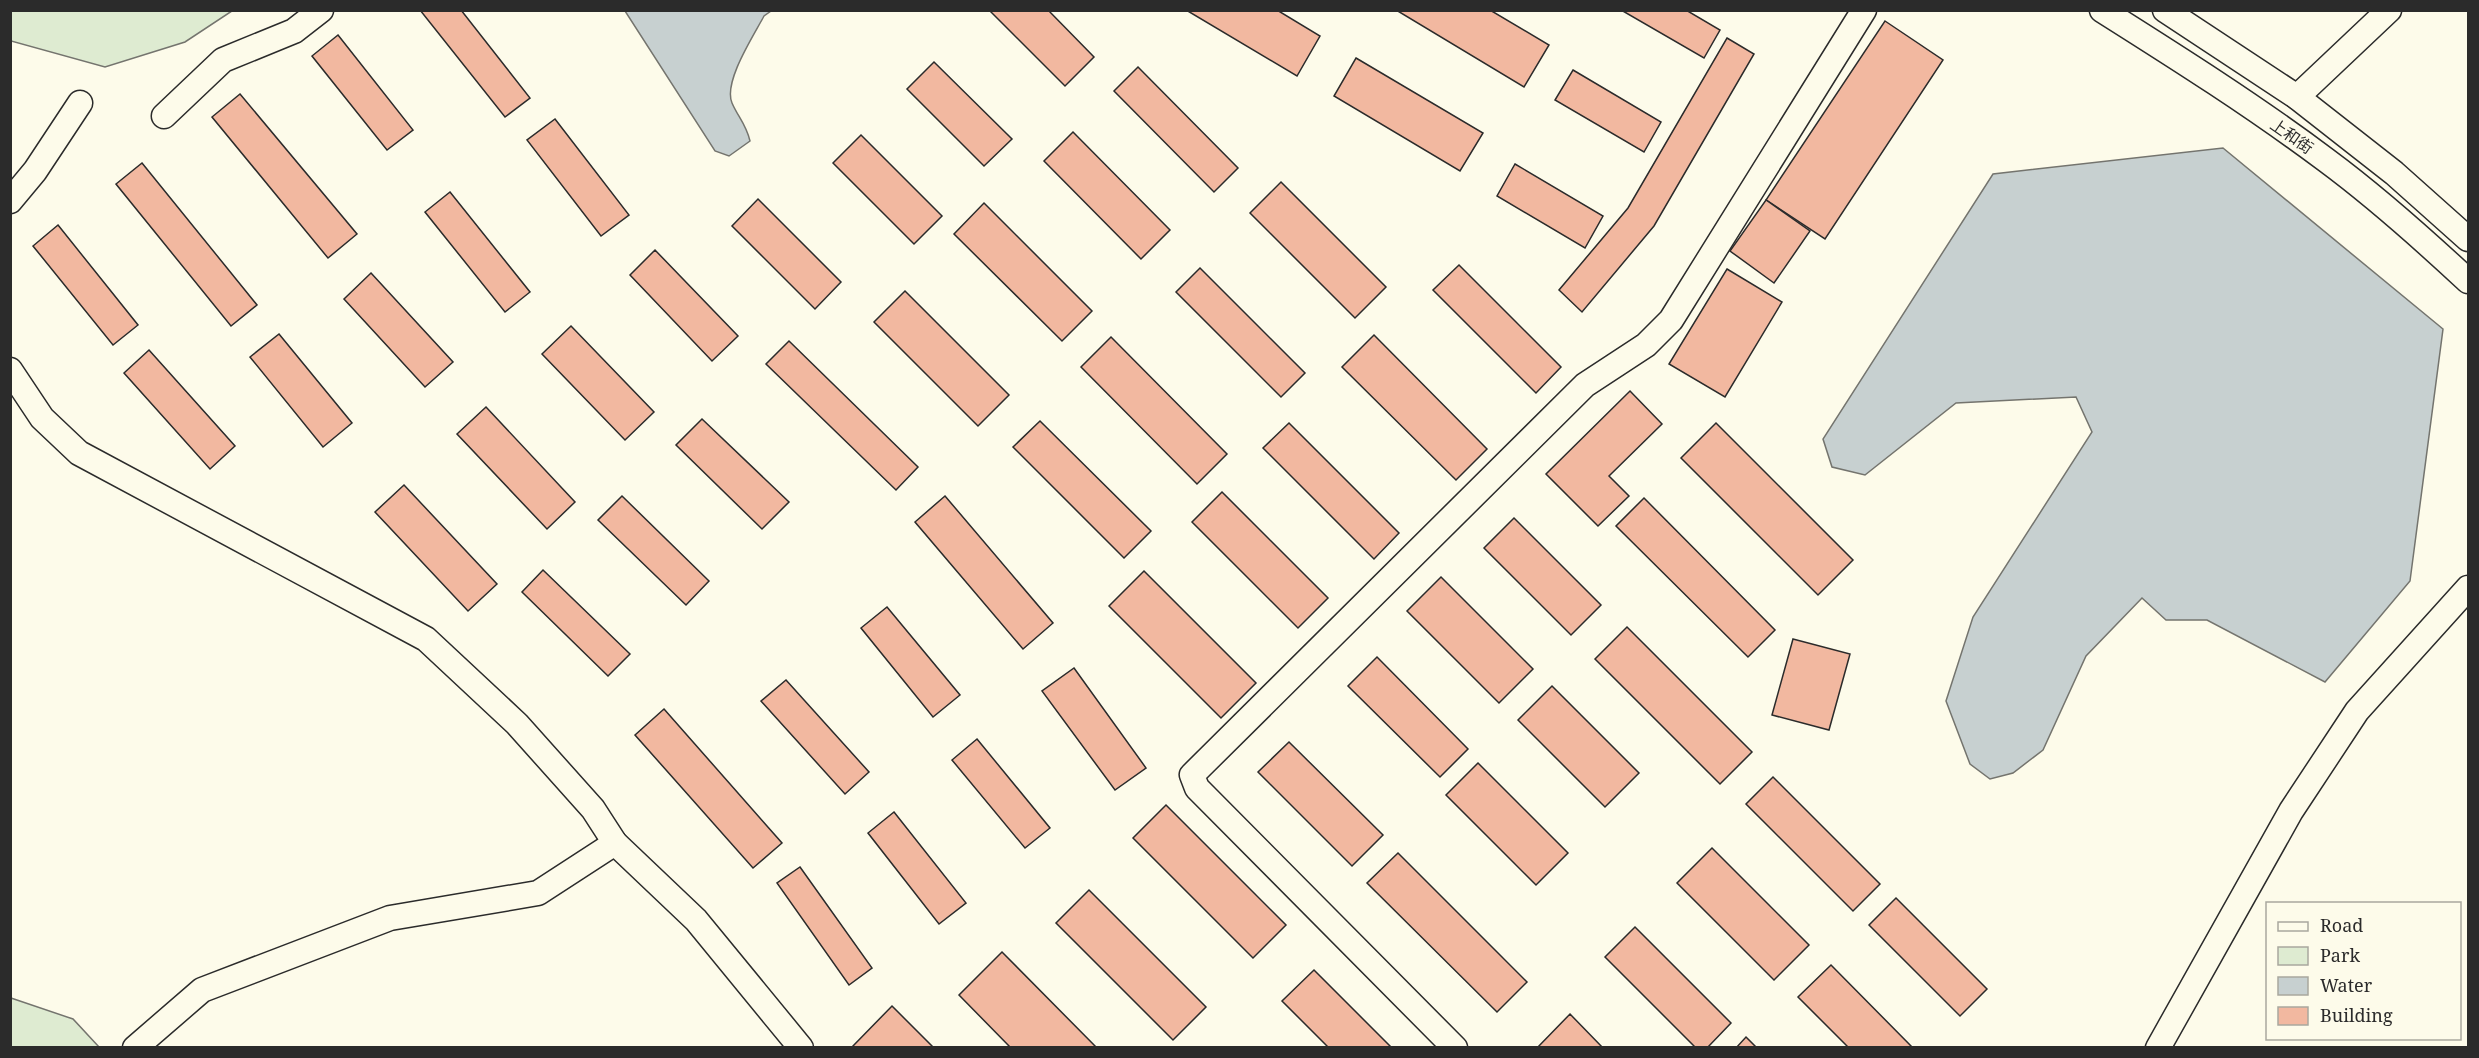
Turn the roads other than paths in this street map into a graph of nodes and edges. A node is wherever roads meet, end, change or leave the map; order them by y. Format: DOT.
graph roads {
  1 [pos="321,10"];
  2 [pos="1864,10"];
  3 [pos="2102,10"];
  4 [pos="2165,10"];
  5 [pos="2388,10"];
  6 [pos="2297,97"];
  7 [pos="80,103"];
  8 [pos="164,116"];
  9 [pos="10,201"];
  10 [pos="2469,239"];
  11 [pos="2469,281"];
  12 [pos="10,369"];
  13 [pos="2469,588"];
  14 [pos="615,843"];
  15 [pos="135,1047"];
  16 [pos="801,1047"];
  17 [pos="1455,1047"];
  18 [pos="2158,1047"];
  1 -- 8 [label="street"];
  2 -- 17 [label="street"];
  3 -- 11 [label="street, 上和街"];
  4 -- 6 [label="street, 上和街"];
  5 -- 6 [label="street"];
  6 -- 10 [label="street, 上和街"];
  7 -- 9 [label="street"];
  12 -- 14 [label="street"];
  13 -- 18 [label="street"];
  14 -- 15 [label="street"];
  14 -- 16 [label="street"];
}
